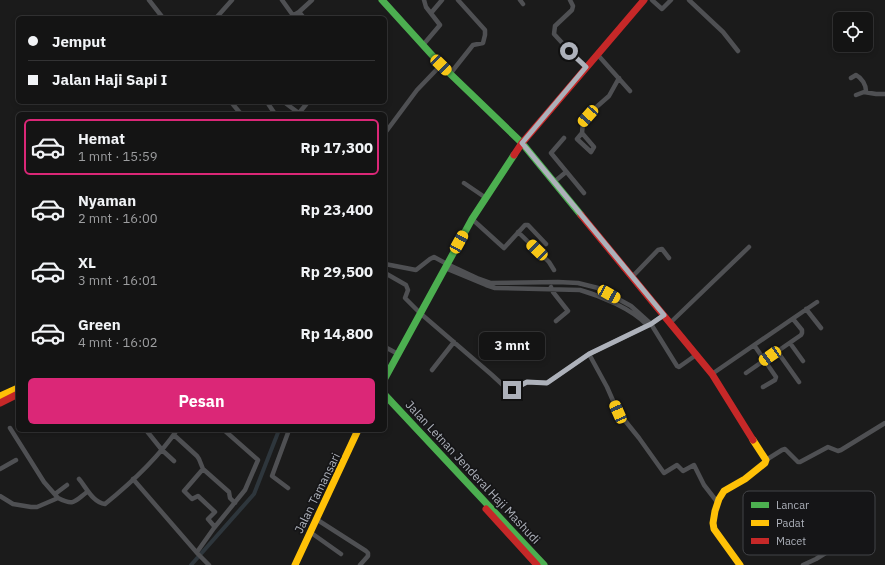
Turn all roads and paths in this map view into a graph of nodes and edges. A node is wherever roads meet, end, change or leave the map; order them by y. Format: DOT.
graph roads {
  1 [pos="149,0"];
  2 [pos="232,0"];
  3 [pos="282,0"];
  4 [pos="312,0"];
  5 [pos="382,0"];
  6 [pos="424,0"];
  7 [pos="442,0"];
  8 [pos="458,0"];
  9 [pos="570,0"];
  10 [pos="644,0"];
  11 [pos="652,0"];
  12 [pos="671,0"];
  13 [pos="689,0"];
  14 [pos="299,12"];
  15 [pos="430,13"];
  16 [pos="161,16"];
  17 [pos="218,16"];
  18 [pos="302,16"];
  19 [pos="422,45"];
  20 [pos="738,51"];
  21 [pos="597,54"];
  22 [pos="441,65"];
  23 [pos="586,67"];
  24 [pos="450,74"];
  25 [pos="619,78"];
  26 [pos="851,78"];
  27 [pos="630,91"];
  28 [pos="866,92"];
  29 [pos="885,94"];
  30 [pos="856,95"];
  31 [pos="233,104"];
  32 [pos="286,104"];
  33 [pos="306,104"];
  34 [pos="239,112"];
  35 [pos="297,112"];
  36 [pos="300,112"];
  37 [pos="387,129"];
  38 [pos="582,133"];
  39 [pos="564,138"];
  40 [pos="522,143"];
  41 [pos="566,172"];
  42 [pos="554,182"];
  43 [pos="464,183"];
  44 [pos="584,193"];
  45 [pos="486,198"];
  46 [pos="472,219"];
  47 [pos="518,232"];
  48 [pos="546,244"];
  49 [pos="749,247"];
  50 [pos="669,258"];
  51 [pos="387,264"];
  52 [pos="446,266"];
  53 [pos="554,270"];
  54 [pos="387,275"];
  55 [pos="632,277"];
  56 [pos="554,282"];
  57 [pos="550,288"];
  58 [pos="817,302"];
  59 [pos="806,309"];
  60 [pos="420,313"];
  61 [pos="664,315"];
  62 [pos="792,319"];
  63 [pos="556,321"];
  64 [pos="670,323"];
  65 [pos="649,324"];
  66 [pos="821,328"];
  67 [pos="454,342"];
  68 [pos="790,343"];
  69 [pos="754,345"];
  70 [pos="387,348"];
  71 [pos="777,351"];
  72 [pos="398,354"];
  73 [pos="589,354"];
  74 [pos="696,355"];
  75 [pos="764,361"];
  76 [pos="803,361"];
  77 [pos="432,370"];
  78 [pos="746,373"];
  79 [pos="387,374"];
  80 [pos="712,374"];
  81 [pos="799,382"];
  82 [pos="763,387"];
  83 [pos="16,389"];
  84 [pos="16,395"];
  85 [pos="0,396"];
  86 [pos="387,396"];
  87 [pos="387,402"];
  88 [pos="0,403"];
  89 [pos="885,423"];
  90 [pos="10,428"];
  91 [pos="148,432"];
  92 [pos="176,432"];
  93 [pos="226,432"];
  94 [pos="288,432"];
  95 [pos="357,432"];
  96 [pos="174,435"];
  97 [pos="162,450"];
  98 [pos="16,460"];
  99 [pos="766,460"];
  100 [pos="174,461"];
  101 [pos="0,469"];
  102 [pos="203,469"];
  103 [pos="79,479"];
  104 [pos="133,479"];
  105 [pos="67,485"];
  106 [pos="288,488"];
  107 [pos="87,492"];
  108 [pos="0,496"];
  109 [pos="57,496"];
  110 [pos="235,503"];
  111 [pos="718,503"];
  112 [pos="494,514"];
  113 [pos="316,519"];
  114 [pos="214,528"];
  115 [pos="310,532"];
  116 [pos="198,553"];
  117 [pos="341,554"];
  118 [pos="822,555"];
  119 [pos="532,556"];
  120 [pos="207,564"];
  121 [pos="295,565"];
  122 [pos="360,565"];
  123 [pos="537,565"];
  124 [pos="544,565"];
  125 [pos="740,565"];
  126 [pos="803,565"];
  1 -- 16 [label="street"];
  2 -- 17 [label="street"];
  3 -- 14 [label="street"];
  4 -- 14 [label="street"];
  5 -- 19 [label="main road"];
  6 -- 15 [label="street"];
  7 -- 15 [label="street"];
  8 -- 24 [label="street"];
  9 -- 23 [label="street"];
  10 -- 21 [label="main road"];
  11 -- 12 [label="street"];
  13 -- 20 [label="street"];
  14 -- 18 [label="street"];
  15 -- 19 [label="street"];
  19 -- 22 [label="main road"];
  21 -- 23 [label="main road"];
  21 -- 25 [label="street"];
  22 -- 24 [label="main road"];
  22 -- 37 [label="street"];
  23 -- 40 [label="main road"];
  24 -- 40 [label="main road"];
  25 -- 27 [label="street"];
  25 -- 38 [label="street"];
  26 -- 28 [label="street"];
  28 -- 29 [label="street"];
  28 -- 30 [label="street"];
  31 -- 34 [label="street"];
  32 -- 35 [label="street"];
  33 -- 36 [label="street"];
  39 -- 41 [label="street"];
  40 -- 42 [label="main road"];
  40 -- 45 [label="main road"];
  41 -- 42 [label="street"];
  41 -- 44 [label="street"];
  42 -- 55 [label="main road"];
  43 -- 45 [label="street"];
  45 -- 46 [label="main road"];
  46 -- 47 [label="street"];
  46 -- 52 [label="main road"];
  47 -- 48 [label="street"];
  47 -- 53 [label="street"];
  49 -- 64 [label="street"];
  50 -- 55 [label="street"];
  51 -- 52 [label="street"];
  52 -- 56 [label="street"];
  52 -- 57 [label="street"];
  52 -- 60 [label="main road"];
  54 -- 60 [label="street"];
  55 -- 61 [label="main road"];
  56 -- 57 [label="street"];
  56 -- 65 [label="street"];
  57 -- 63 [label="street"];
  57 -- 65 [label="street"];
  58 -- 59 [label="street"];
  59 -- 62 [label="street"];
  59 -- 66 [label="street"];
  60 -- 67 [label="street"];
  60 -- 72 [label="main road"];
  61 -- 64 [label="main road"];
  61 -- 65 [label="street"];
  62 -- 68 [label="street"];
  62 -- 69 [label="street"];
  64 -- 74 [label="main road"];
  65 -- 73 [label="street"];
  65 -- 74 [label="street"];
  67 -- 73 [label="street"];
  67 -- 77 [label="street"];
  68 -- 71 [label="street"];
  68 -- 76 [label="street"];
  69 -- 75 [label="street"];
  69 -- 80 [label="street"];
  70 -- 72 [label="street"];
  71 -- 75 [label="street"];
  71 -- 81 [label="street"];
  72 -- 79 [label="main road"];
  73 -- 111 [label="street"];
  74 -- 80 [label="main road"];
  75 -- 78 [label="street"];
  75 -- 82 [label="street"];
  80 -- 99 [label="main road"];
  83 -- 85 [label="main road"];
  84 -- 88 [label="main road"];
  86 -- 112 [label="main road, Jalan Letnan Jenderal Haji Mashudi"];
  87 -- 112 [label="main road, Jalan Letnan Jenderal Haji Mashudi"];
  89 -- 99 [label="street"];
  90 -- 109 [label="street"];
  91 -- 97 [label="street"];
  92 -- 96 [label="street"];
  93 -- 110 [label="street"];
  94 -- 106 [label="street"];
  95 -- 113 [label="main road, Jalan Tamansari"];
  96 -- 97 [label="street"];
  96 -- 102 [label="street"];
  97 -- 100 [label="street"];
  97 -- 104 [label="street"];
  98 -- 101 [label="street"];
  99 -- 111 [label="main road"];
  102 -- 110 [label="street"];
  102 -- 114 [label="street"];
  103 -- 107 [label="street"];
  104 -- 107 [label="street"];
  104 -- 116 [label="street"];
  105 -- 109 [label="street"];
  107 -- 109 [label="street"];
  108 -- 109 [label="street"];
  110 -- 114 [label="street"];
  111 -- 125 [label="main road"];
  112 -- 119 [label="main road, Jalan Letnan Jenderal Haji Mashudi"];
  113 -- 115 [label="main road, Jalan Tamansari"];
  113 -- 122 [label="street"];
  114 -- 116 [label="street"];
  115 -- 117 [label="street"];
  115 -- 121 [label="main road, Jalan Tamansari"];
  116 -- 120 [label="street"];
  118 -- 126 [label="street"];
  119 -- 123 [label="main road, Jalan Letnan Jenderal Haji Mashudi"];
  119 -- 124 [label="main road, Jalan Letnan Jenderal Haji Mashudi"];
}
